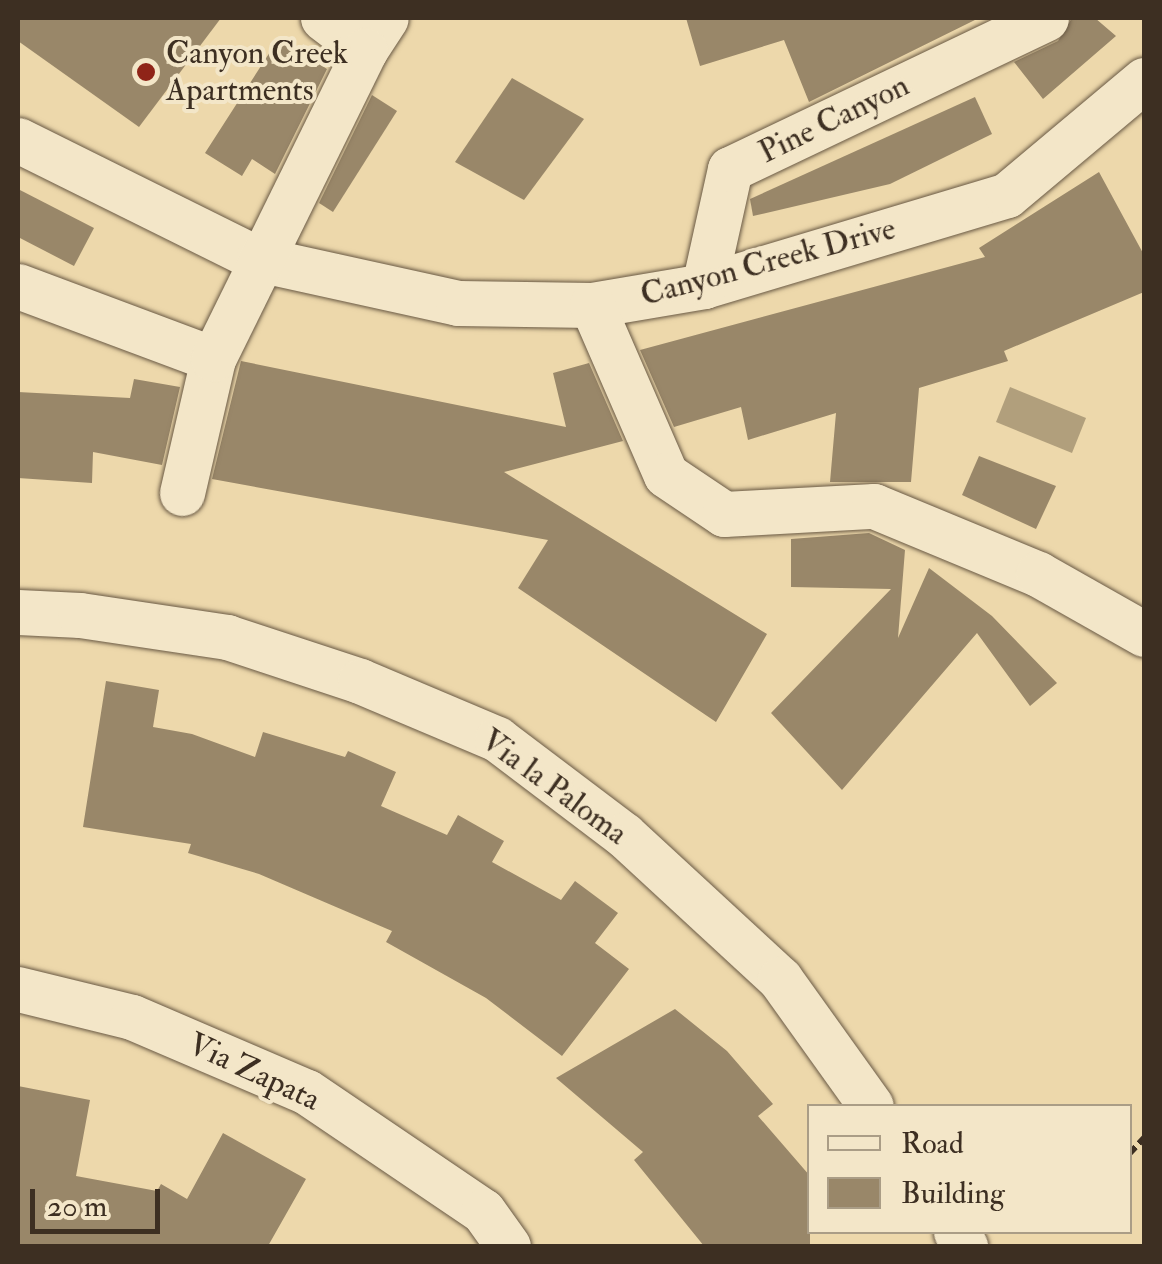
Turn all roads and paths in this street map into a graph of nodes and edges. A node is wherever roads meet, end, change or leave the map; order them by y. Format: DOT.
graph roads {
  1 [pos="324,18"];
  2 [pos="1046,18"];
  3 [pos="375,34"];
  4 [pos="1144,80"];
  5 [pos="18,140"];
  6 [pos="258,259"];
  7 [pos="18,286"];
  8 [pos="704,286"];
  9 [pos="592,305"];
  10 [pos="213,359"];
  11 [pos="182,494"];
  12 [pos="18,612"];
  13 [pos="1144,634"];
  14 [pos="18,989"];
  15 [pos="870,1104"];
  16 [pos="508,1246"];
  1 -- 3 [label="street"];
  2 -- 8 [label="street, Pine Canyon"];
  3 -- 6 [label="street"];
  4 -- 8 [label="street, Canyon Creek Drive"];
  5 -- 6 [label="street, Canyon Creek Drive"];
  6 -- 9 [label="street, Canyon Creek Drive"];
  6 -- 10 [label="street"];
  7 -- 10 [label="street"];
  8 -- 9 [label="street, Canyon Creek Drive"];
  9 -- 13 [label="street"];
  10 -- 11 [label="street"];
  12 -- 15 [label="street, Via la Paloma"];
  14 -- 16 [label="street, Via Zapata"];
}
